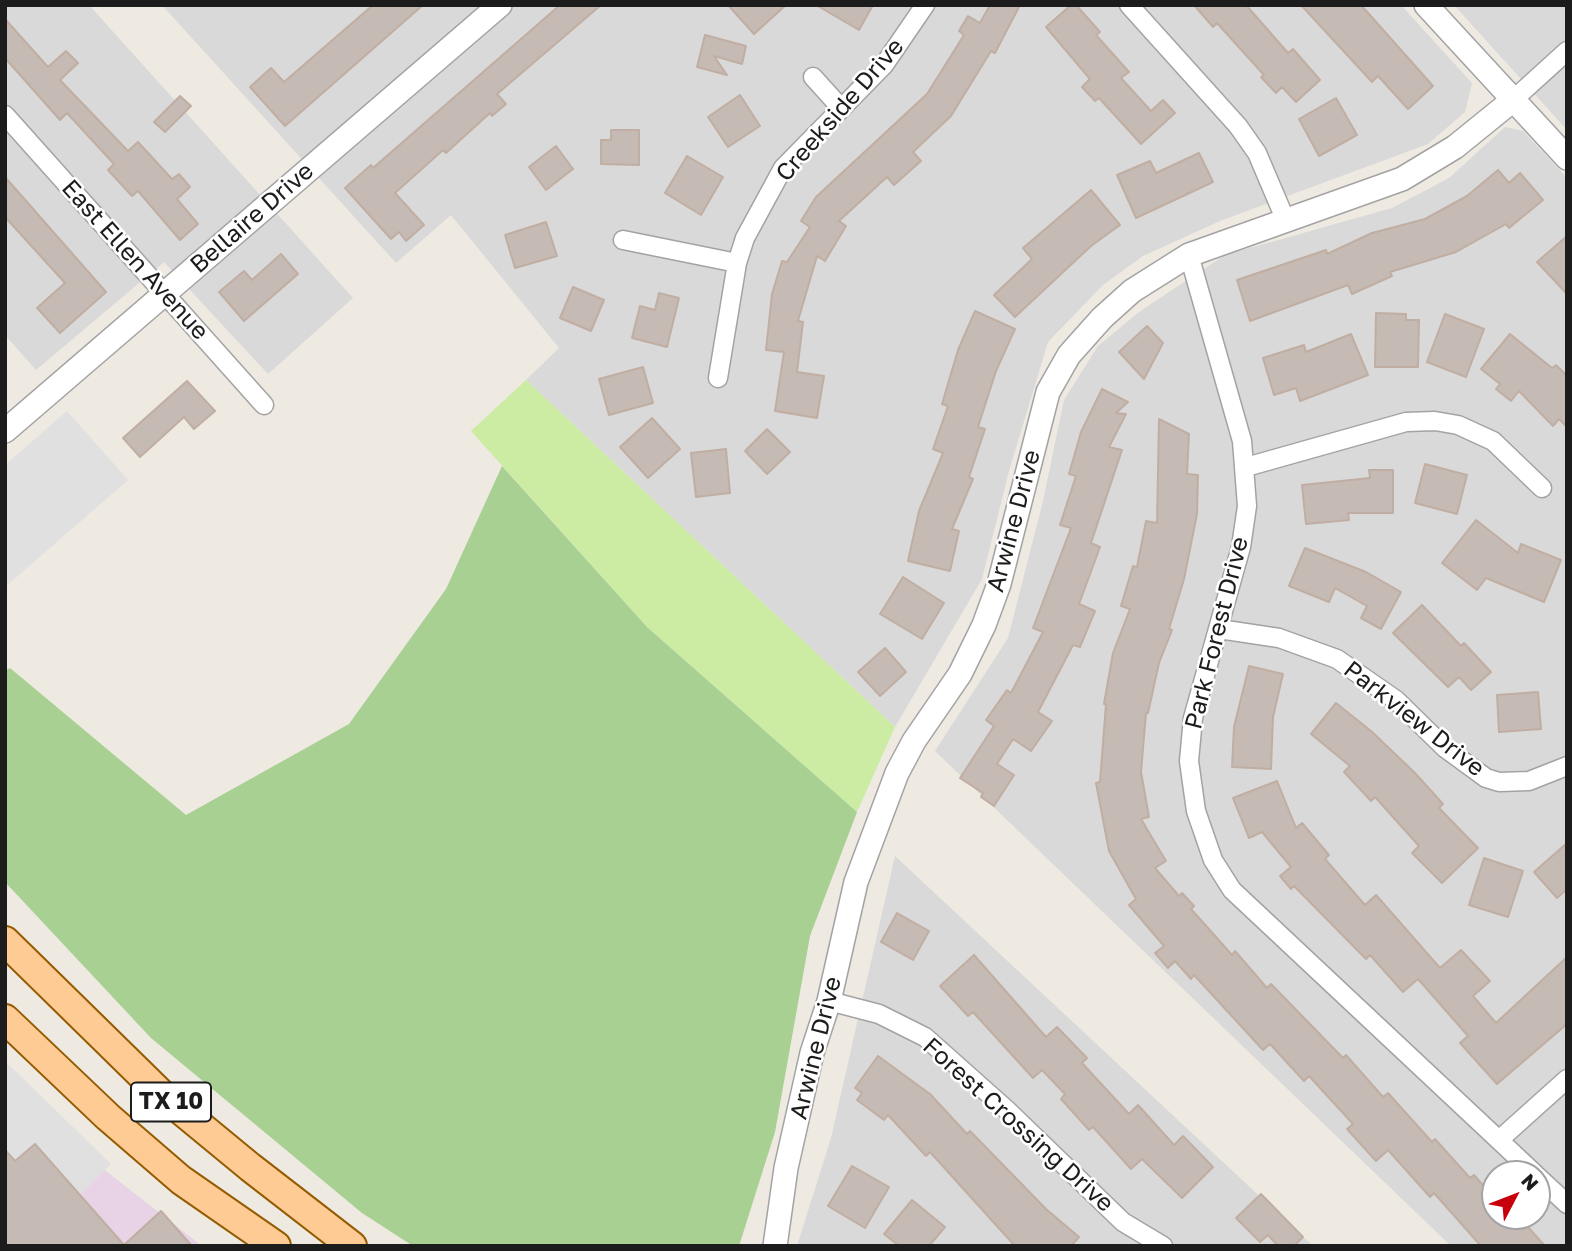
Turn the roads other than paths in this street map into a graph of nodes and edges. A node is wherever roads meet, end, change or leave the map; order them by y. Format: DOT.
graph roads {
  1 [pos="500,5"];
  2 [pos="925,5"];
  3 [pos="1129,5"];
  4 [pos="1426,5"];
  5 [pos="1567,51"];
  6 [pos="813,77"];
  7 [pos="1513,100"];
  8 [pos="841,108"];
  9 [pos="5,115"];
  10 [pos="1567,158"];
  11 [pos="1286,221"];
  12 [pos="623,240"];
  13 [pos="1189,255"];
  14 [pos="737,263"];
  15 [pos="165,293"];
  16 [pos="718,378"];
  17 [pos="264,405"];
  18 [pos="5,431"];
  19 [pos="1246,467"];
  20 [pos="1542,488"];
  21 [pos="1219,629"];
  22 [pos="1567,766"];
  23 [pos="5,941"];
  24 [pos="829,1001"];
  25 [pos="5,1019"];
  26 [pos="1567,1079"];
  27 [pos="1499,1140"];
  28 [pos="1520,1160"];
  29 [pos="181,1180"];
  30 [pos="1551,1189"];
  31 [pos="1567,1204"];
  32 [pos="253,1246"];
  33 [pos="276,1246"];
  34 [pos="352,1246"];
  35 [pos="775,1246"];
  36 [pos="1163,1246"];
  1 -- 15 [label="street, Bellaire Drive"];
  2 -- 8 [label="street, Creekside Drive"];
  3 -- 11 [label="street"];
  4 -- 7 [label="street"];
  5 -- 7 [label="street, Arwine Drive"];
  6 -- 8 [label="street"];
  7 -- 10 [label="street"];
  7 -- 11 [label="street, Arwine Drive"];
  8 -- 14 [label="street, Creekside Drive"];
  9 -- 15 [label="street, East Ellen Avenue"];
  11 -- 13 [label="street, Arwine Drive"];
  12 -- 14 [label="street"];
  13 -- 19 [label="street, Park Forest Drive"];
  13 -- 24 [label="street, Arwine Drive"];
  14 -- 16 [label="street, Creekside Drive"];
  15 -- 17 [label="street, East Ellen Avenue"];
  15 -- 18 [label="street, Bellaire Drive"];
  19 -- 20 [label="street"];
  19 -- 21 [label="street, Park Forest Drive"];
  21 -- 22 [label="street, Parkview Drive"];
  21 -- 27 [label="street, Park Forest Drive"];
  23 -- 34 [label="main road, TX 10"];
  24 -- 35 [label="street, Arwine Drive"];
  24 -- 36 [label="street, Forest Crossing Drive"];
  25 -- 29 [label="main road, TX 10"];
  26 -- 27 [label="street"];
  27 -- 28 [label="street, Park Forest Drive"];
  29 -- 32 [label="main road"];
  29 -- 33 [label="main road, TX 10"];
  30 -- 31 [label="street, Park Forest Drive"];
}
